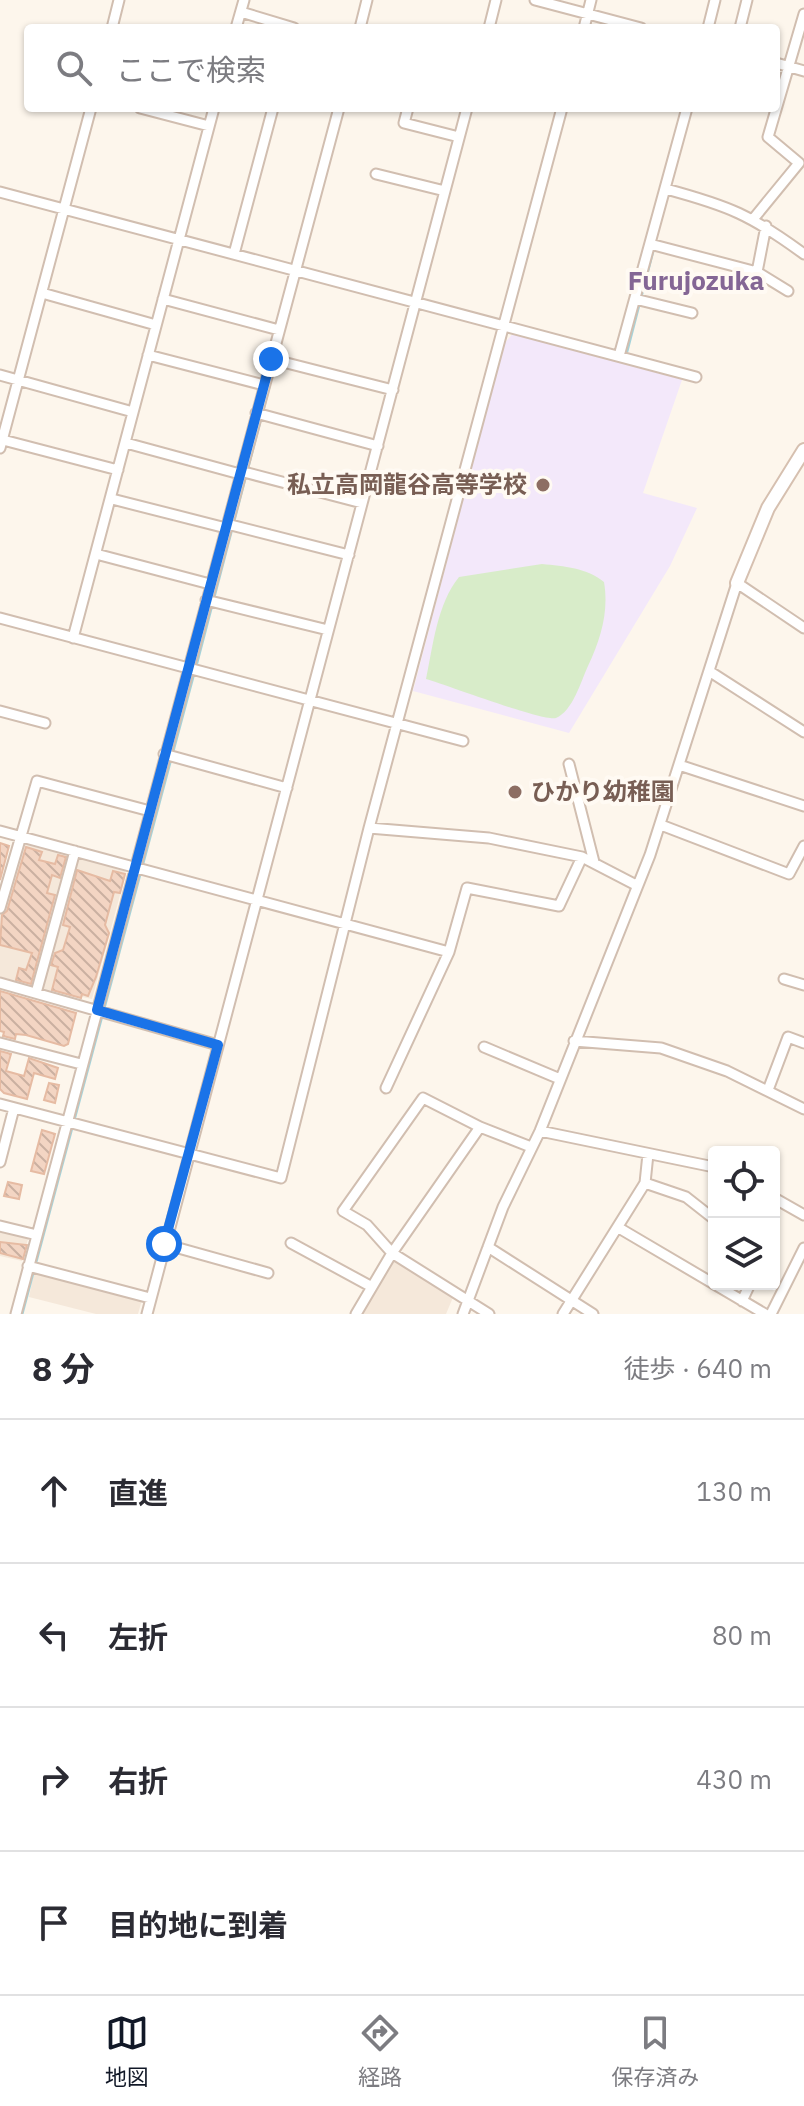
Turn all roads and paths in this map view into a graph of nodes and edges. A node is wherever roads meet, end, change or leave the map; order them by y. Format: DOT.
graph roads {
  1 [pos="119,0"];
  2 [pos="244,0"];
  3 [pos="367,0"];
  4 [pos="496,0"];
  5 [pos="535,0"];
  6 [pos="591,0"];
  7 [pos="715,0"];
  8 [pos="747,0"];
  9 [pos="241,12"];
  10 [pos="587,14"];
  11 [pos="804,14"];
  12 [pos="113,24"];
  13 [pos="237,24"];
  14 [pos="281,24"];
  15 [pos="361,24"];
  16 [pos="490,24"];
  17 [pos="585,24"];
  18 [pos="626,24"];
  19 [pos="709,24"];
  20 [pos="741,24"];
  21 [pos="780,64"];
  22 [pos="790,67"];
  23 [pos="804,71"];
  24 [pos="780,99"];
  25 [pos="90,112"];
  26 [pos="155,112"];
  27 [pos="213,112"];
  28 [pos="272,112"];
  29 [pos="338,112"];
  30 [pos="407,112"];
  31 [pos="466,112"];
  32 [pos="561,112"];
  33 [pos="686,112"];
  34 [pos="776,112"];
  35 [pos="209,126"];
  36 [pos="459,137"];
  37 [pos="376,174"];
  38 [pos="666,189"];
  39 [pos="445,191"];
  40 [pos="0,192"];
  41 [pos="64,209"];
  42 [pos="754,218"];
  43 [pos="766,226"];
  44 [pos="179,240"];
  45 [pos="650,244"];
  46 [pos="234,254"];
  47 [pos="804,254"];
  48 [pos="294,270"];
  49 [pos="757,272"];
  50 [pos="788,291"];
  51 [pos="42,293"];
  52 [pos="163,299"];
  53 [pos="635,299"];
  54 [pos="416,304"];
  55 [pos="692,313"];
  56 [pos="504,324"];
  57 [pos="156,325"];
  58 [pos="279,330"];
  59 [pos="148,355"];
  60 [pos="619,356"];
  61 [pos="271,359"];
  62 [pos="0,375"];
  63 [pos="696,377"];
  64 [pos="18,380"];
  65 [pos="264,385"];
  66 [pos="393,390"];
  67 [pos="133,412"];
  68 [pos="260,414"];
  69 [pos="126,443"];
  70 [pos="1,444"];
  71 [pos="378,446"];
  72 [pos="804,450"];
  73 [pos="118,470"];
  74 [pos="243,472"];
  75 [pos="112,499"];
  76 [pos="362,503"];
  77 [pos="230,526"];
  78 [pos="96,554"];
  79 [pos="349,555"];
  80 [pos="737,583"];
  81 [pos="210,584"];
  82 [pos="210,601"];
  83 [pos="0,618"];
  84 [pos="804,628"];
  85 [pos="328,630"];
  86 [pos="73,638"];
  87 [pos="193,669"];
  88 [pos="709,671"];
  89 [pos="311,699"];
  90 [pos="0,711"];
  91 [pos="45,723"];
  92 [pos="398,723"];
  93 [pos="804,732"];
  94 [pos="463,741"];
  95 [pos="169,755"];
  96 [pos="569,764"];
  97 [pos="679,765"];
  98 [pos="287,788"];
  99 [pos="804,806"];
  100 [pos="150,811"];
  101 [pos="661,825"];
  102 [pos="369,828"];
  103 [pos="0,831"];
  104 [pos="20,836"];
  105 [pos="804,846"];
  106 [pos="75,851"];
  107 [pos="582,857"];
  108 [pos="594,862"];
  109 [pos="139,869"];
  110 [pos="636,885"];
  111 [pos="2,890"];
  112 [pos="257,901"];
  113 [pos="0,908"];
  114 [pos="345,923"];
  115 [pos="449,952"];
  116 [pos="784,979"];
  117 [pos="0,983"];
  118 [pos="804,985"];
  119 [pos="36,993"];
  120 [pos="102,1012"];
  121 [pos="574,1041"];
  122 [pos="0,1043"];
  123 [pos="804,1043"];
  124 [pos="218,1045"];
  125 [pos="484,1047"];
  126 [pos="81,1064"];
  127 [pos="560,1079"];
  128 [pos="386,1088"];
  129 [pos="768,1090"];
  130 [pos="0,1104"];
  131 [pos="14,1108"];
  132 [pos="804,1109"];
  133 [pos="72,1122"];
  134 [pos="480,1127"];
  135 [pos="540,1131"];
  136 [pos="531,1147"];
  137 [pos="189,1153"];
  138 [pos="648,1154"];
  139 [pos="0,1162"];
  140 [pos="708,1166"];
  141 [pos="645,1183"];
  142 [pos="780,1201"];
  143 [pos="804,1215"];
  144 [pos="713,1218"];
  145 [pos="0,1226"];
  146 [pos="619,1228"];
  147 [pos="37,1235"];
  148 [pos="291,1243"];
  149 [pos="164,1244"];
  150 [pos="488,1247"];
  151 [pos="804,1248"];
  152 [pos="392,1253"];
  153 [pos="33,1267"];
  154 [pos="268,1273"];
  155 [pos="372,1287"];
  156 [pos="747,1290"];
  157 [pos="150,1298"];
  158 [pos="572,1299"];
  159 [pos="468,1300"];
  160 [pos="742,1301"];
  161 [pos="361,1312"];
  162 [pos="16,1314"];
  163 [pos="147,1314"];
  164 [pos="463,1314"];
  165 [pos="489,1314"];
  166 [pos="563,1314"];
  167 [pos="593,1314"];
  168 [pos="765,1314"];
  169 [pos="771,1314"];
  1 -- 12 [label="street"];
  2 -- 9 [label="street"];
  3 -- 15 [label="street"];
  4 -- 16 [label="street"];
  5 -- 10 [label="street"];
  6 -- 10 [label="street"];
  7 -- 19 [label="street"];
  8 -- 20 [label="street"];
  9 -- 13 [label="street"];
  9 -- 14 [label="street"];
  10 -- 17 [label="street"];
  10 -- 18 [label="street"];
  11 -- 22 [label="street"];
  21 -- 22 [label="street"];
  22 -- 23 [label="street"];
  22 -- 24 [label="street"];
  25 -- 41 [label="street"];
  26 -- 35 [label="street"];
  27 -- 35 [label="street"];
  28 -- 46 [label="street"];
  29 -- 48 [label="street"];
  30 -- 36 [label="street"];
  31 -- 36 [label="street"];
  32 -- 56 [label="street"];
  33 -- 38 [label="street"];
  34 -- 42 [label="street"];
  35 -- 44 [label="street"];
  36 -- 39 [label="street"];
  37 -- 39 [label="street"];
  38 -- 42 [label="street"];
  38 -- 45 [label="street"];
  39 -- 54 [label="street"];
  40 -- 41 [label="street"];
  41 -- 44 [label="street"];
  41 -- 51 [label="street"];
  42 -- 43 [label="street"];
  43 -- 47 [label="street"];
  43 -- 49 [label="street"];
  44 -- 46 [label="street"];
  44 -- 52 [label="street"];
  45 -- 49 [label="street"];
  45 -- 53 [label="street"];
  46 -- 48 [label="street"];
  48 -- 54 [label="street"];
  48 -- 58 [label="street"];
  49 -- 50 [label="street"];
  51 -- 57 [label="street"];
  51 -- 64 [label="street"];
  52 -- 57 [label="street"];
  52 -- 58 [label="street"];
  53 -- 55 [label="street"];
  53 -- 60 [label="street"];
  54 -- 56 [label="street"];
  54 -- 66 [label="street"];
  56 -- 60 [label="street"];
  56 -- 92 [label="street"];
  57 -- 59 [label="street"];
  58 -- 61 [label="street"];
  59 -- 65 [label="street"];
  59 -- 67 [label="street"];
  60 -- 63 [label="street"];
  61 -- 65 [label="street"];
  61 -- 66 [label="street"];
  62 -- 64 [label="street"];
  64 -- 67 [label="street"];
  64 -- 70 [label="street"];
  65 -- 68 [label="street"];
  66 -- 71 [label="street"];
  67 -- 69 [label="street"];
  68 -- 71 [label="street"];
  68 -- 74 [label="street"];
  69 -- 73 [label="street"];
  69 -- 74 [label="street"];
  70 -- 73 [label="street"];
  71 -- 76 [label="street"];
  72 -- 80 [label="street"];
  73 -- 75 [label="street"];
  74 -- 76 [label="street"];
  74 -- 77 [label="street"];
  75 -- 77 [label="street"];
  75 -- 78 [label="street"];
  76 -- 79 [label="street"];
  77 -- 79 [label="street"];
  77 -- 81 [label="street"];
  78 -- 81 [label="street"];
  78 -- 86 [label="street"];
  79 -- 85 [label="street"];
  80 -- 84 [label="street"];
  80 -- 88 [label="street"];
  81 -- 82 [label="street"];
  82 -- 85 [label="street"];
  82 -- 87 [label="street"];
  83 -- 86 [label="street"];
  85 -- 89 [label="street"];
  86 -- 87 [label="street"];
  87 -- 89 [label="street"];
  87 -- 95 [label="street"];
  88 -- 93 [label="street"];
  88 -- 97 [label="street"];
  89 -- 92 [label="street"];
  89 -- 98 [label="street"];
  90 -- 91 [label="street"];
  92 -- 94 [label="street"];
  92 -- 102 [label="street"];
  95 -- 98 [label="street"];
  95 -- 100 [label="street"];
  96 -- 108 [label="street"];
  97 -- 99 [label="street"];
  97 -- 101 [label="street"];
  98 -- 112 [label="street"];
  100 -- 104 [label="street"];
  100 -- 109 [label="street"];
  101 -- 105 [label="street"];
  101 -- 110 [label="street"];
  102 -- 107 [label="street"];
  102 -- 114 [label="street"];
  103 -- 104 [label="street"];
  104 -- 106 [label="street"];
  104 -- 111 [label="street"];
  106 -- 109 [label="street"];
  106 -- 119 [label="street"];
  107 -- 108 [label="street"];
  107 -- 115 [label="street"];
  108 -- 110 [label="street"];
  109 -- 112 [label="street"];
  109 -- 120 [label="street"];
  110 -- 121 [label="street"];
  111 -- 113 [label="street"];
  112 -- 114 [label="street"];
  112 -- 124 [label="street"];
  114 -- 115 [label="street"];
  114 -- 137 [label="street"];
  115 -- 128 [label="street"];
  116 -- 118 [label="street"];
  117 -- 119 [label="street"];
  119 -- 120 [label="street"];
  120 -- 124 [label="street"];
  120 -- 126 [label="street"];
  121 -- 127 [label="street"];
  121 -- 129 [label="street"];
  122 -- 126 [label="street"];
  123 -- 129 [label="street"];
  124 -- 137 [label="street"];
  125 -- 127 [label="street"];
  126 -- 133 [label="street"];
  127 -- 135 [label="street"];
  129 -- 132 [label="street"];
  130 -- 131 [label="street"];
  131 -- 133 [label="street"];
  131 -- 139 [label="street"];
  133 -- 137 [label="street"];
  133 -- 147 [label="street"];
  134 -- 136 [label="street"];
  134 -- 152 [label="street"];
  134 -- 152 [label="street"];
  135 -- 136 [label="street"];
  135 -- 138 [label="street"];
  136 -- 150 [label="street"];
  137 -- 149 [label="street"];
  138 -- 140 [label="street"];
  138 -- 141 [label="street"];
  141 -- 144 [label="street"];
  141 -- 146 [label="street"];
  142 -- 143 [label="street"];
  145 -- 147 [label="street"];
  146 -- 158 [label="street"];
  146 -- 160 [label="street"];
  147 -- 153 [label="street"];
  148 -- 155 [label="street"];
  149 -- 154 [label="street"];
  149 -- 157 [label="street"];
  150 -- 158 [label="street"];
  150 -- 159 [label="street"];
  151 -- 169 [label="street"];
  152 -- 155 [label="street"];
  152 -- 159 [label="street"];
  153 -- 157 [label="street"];
  153 -- 162 [label="street"];
  155 -- 161 [label="street"];
  156 -- 160 [label="street"];
  157 -- 163 [label="street"];
  158 -- 166 [label="street"];
  158 -- 167 [label="street"];
  159 -- 164 [label="street"];
  159 -- 165 [label="street"];
  160 -- 168 [label="street"];
}
